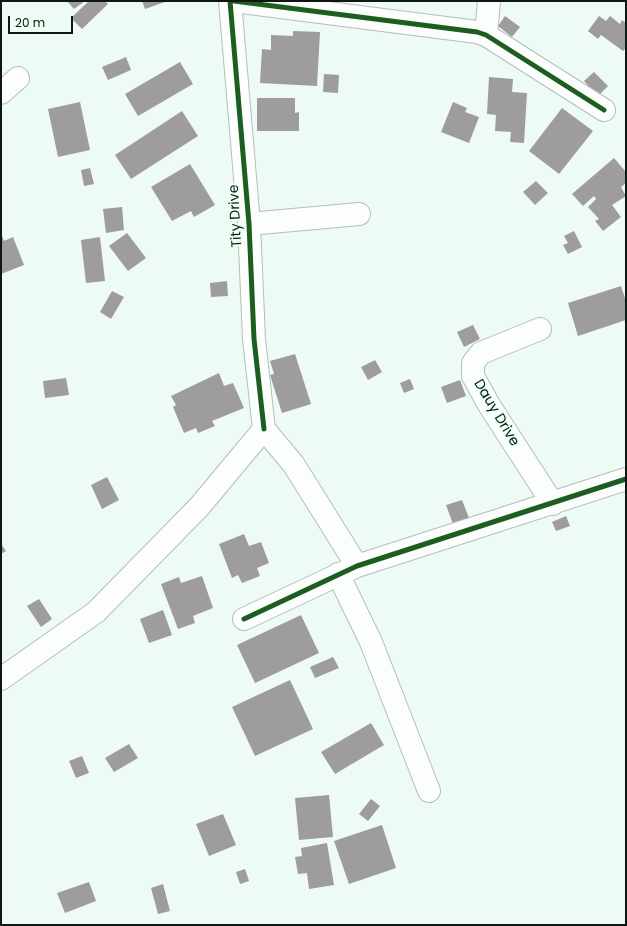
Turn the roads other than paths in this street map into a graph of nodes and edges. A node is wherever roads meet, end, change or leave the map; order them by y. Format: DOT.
graph roads {
  1 [pos="230,1"];
  2 [pos="234,1"];
  3 [pos="489,1"];
  4 [pos="486,35"];
  5 [pos="18,78"];
  6 [pos="1,94"];
  7 [pos="604,110"];
  8 [pos="359,214"];
  9 [pos="250,224"];
  10 [pos="540,329"];
  11 [pos="264,429"];
  12 [pos="626,480"];
  13 [pos="553,504"];
  14 [pos="348,570"];
  15 [pos="244,618"];
  16 [pos="1,679"];
  17 [pos="429,791"];
  1 -- 9 [label="street, Tity Drive"];
  2 -- 4 [label="street"];
  3 -- 4 [label="street"];
  4 -- 7 [label="street"];
  5 -- 6 [label="street"];
  8 -- 9 [label="street"];
  9 -- 11 [label="street, Tity Drive"];
  10 -- 13 [label="street, Dauy Drive"];
  11 -- 14 [label="street"];
  11 -- 16 [label="street"];
  12 -- 13 [label="street"];
  13 -- 14 [label="street"];
  14 -- 15 [label="street"];
  14 -- 17 [label="street"];
}
